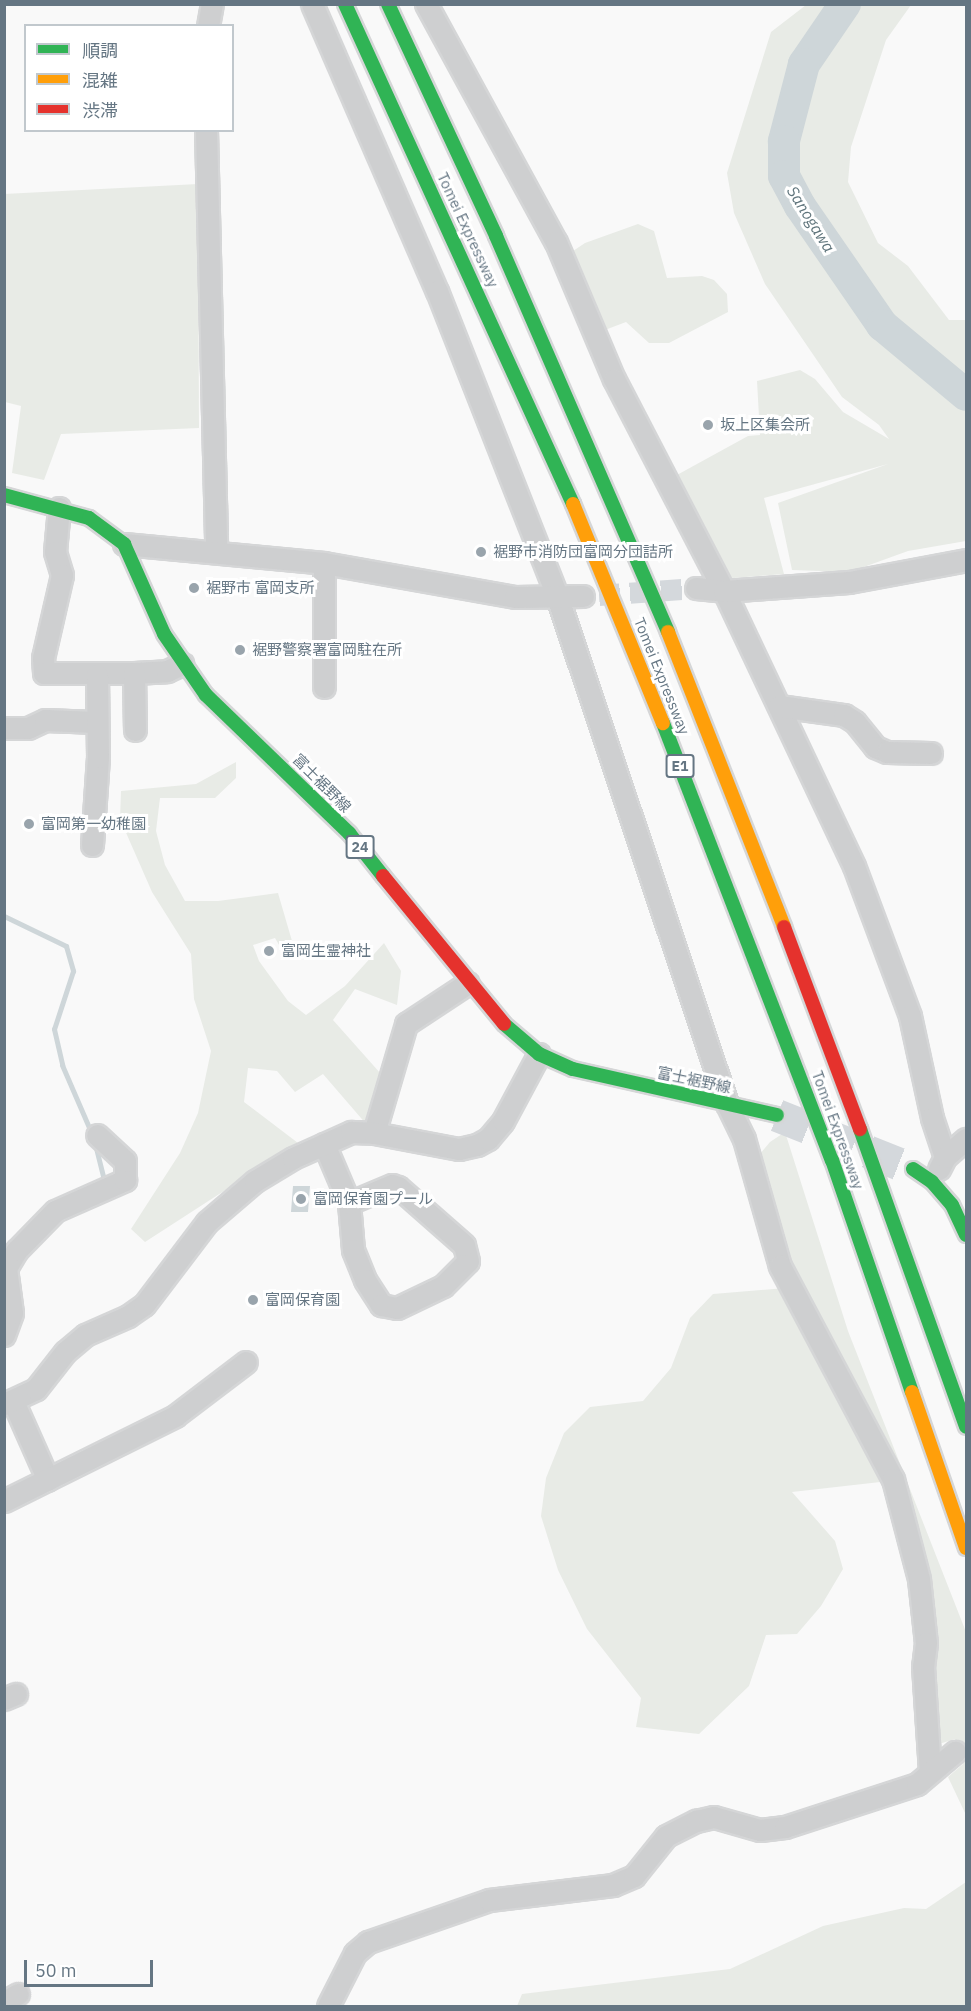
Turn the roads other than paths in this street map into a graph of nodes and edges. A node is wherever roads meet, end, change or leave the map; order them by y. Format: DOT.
graph roads {
  1 [pos="212,4"];
  2 [pos="312,4"];
  3 [pos="345,4"];
  4 [pos="388,4"];
  5 [pos="426,4"];
  6 [pos="208,24"];
  7 [pos="206,132"];
  8 [pos="4,495"];
  9 [pos="59,508"];
  10 [pos="124,544"];
  11 [pos="216,552"];
  12 [pos="966,560"];
  13 [pos="324,563"];
  14 [pos="696,588"];
  15 [pos="724,591"];
  16 [pos="557,596"];
  17 [pos="583,596"];
  18 [pos="182,664"];
  19 [pos="134,673"];
  20 [pos="97,675"];
  21 [pos="324,687"];
  22 [pos="779,706"];
  23 [pos="96,722"];
  24 [pos="4,728"];
  25 [pos="135,730"];
  26 [pos="931,753"];
  27 [pos="92,845"];
  28 [pos="468,983"];
  29 [pos="539,1054"];
  30 [pos="727,1104"];
  31 [pos="777,1115"];
  32 [pos="375,1132"];
  33 [pos="97,1135"];
  34 [pos="966,1139"];
  35 [pos="324,1144"];
  36 [pos="945,1157"];
  37 [pos="913,1169"];
  38 [pos="932,1182"];
  39 [pos="349,1203"];
  40 [pos="966,1235"];
  41 [pos="4,1335"];
  42 [pos="246,1362"];
  43 [pos="9,1402"];
  44 [pos="966,1427"];
  45 [pos="48,1480"];
  46 [pos="4,1501"];
  47 [pos="966,1548"];
  48 [pos="955,1752"];
  49 [pos="930,1771"];
  50 [pos="328,2007"];
  1 -- 6 [label="street"];
  2 -- 16 [label="street"];
  3 -- 47 [label="main road, Tomei Expressway / E1"];
  4 -- 44 [label="main road, Tomei Expressway / E1"];
  5 -- 15 [label="street"];
  7 -- 11 [label="street"];
  8 -- 9 [label="main road, 富士裾野線 / 24"];
  9 -- 10 [label="main road, 富士裾野線 / 24"];
  9 -- 20 [label="street"];
  10 -- 11 [label="street"];
  10 -- 18 [label="main road, 富士裾野線 / 24"];
  11 -- 13 [label="street"];
  12 -- 15 [label="street"];
  13 -- 16 [label="street"];
  13 -- 21 [label="street"];
  14 -- 15 [label="street"];
  15 -- 22 [label="street"];
  16 -- 17 [label="street"];
  16 -- 30 [label="street"];
  18 -- 19 [label="street"];
  18 -- 28 [label="main road, 富士裾野線 / 24"];
  19 -- 20 [label="street"];
  19 -- 25 [label="street"];
  20 -- 23 [label="street"];
  22 -- 26 [label="street"];
  22 -- 36 [label="street"];
  23 -- 24 [label="street"];
  23 -- 27 [label="street"];
  28 -- 29 [label="main road, 富士裾野線 / 24"];
  28 -- 32 [label="street"];
  29 -- 30 [label="main road, 富士裾野線 / 24"];
  29 -- 32 [label="street"];
  30 -- 31 [label="main road, 富士裾野線 / 24"];
  30 -- 49 [label="street"];
  32 -- 35 [label="street"];
  33 -- 41 [label="street"];
  34 -- 36 [label="street"];
  35 -- 39 [label="street"];
  35 -- 43 [label="street"];
  36 -- 38 [label="street"];
  37 -- 38 [label="main road"];
  38 -- 40 [label="main road"];
  39 -- 39 [label="street"];
  42 -- 45 [label="street"];
  43 -- 45 [label="street"];
  45 -- 46 [label="street"];
  48 -- 49 [label="street"];
  49 -- 50 [label="street"];
}
